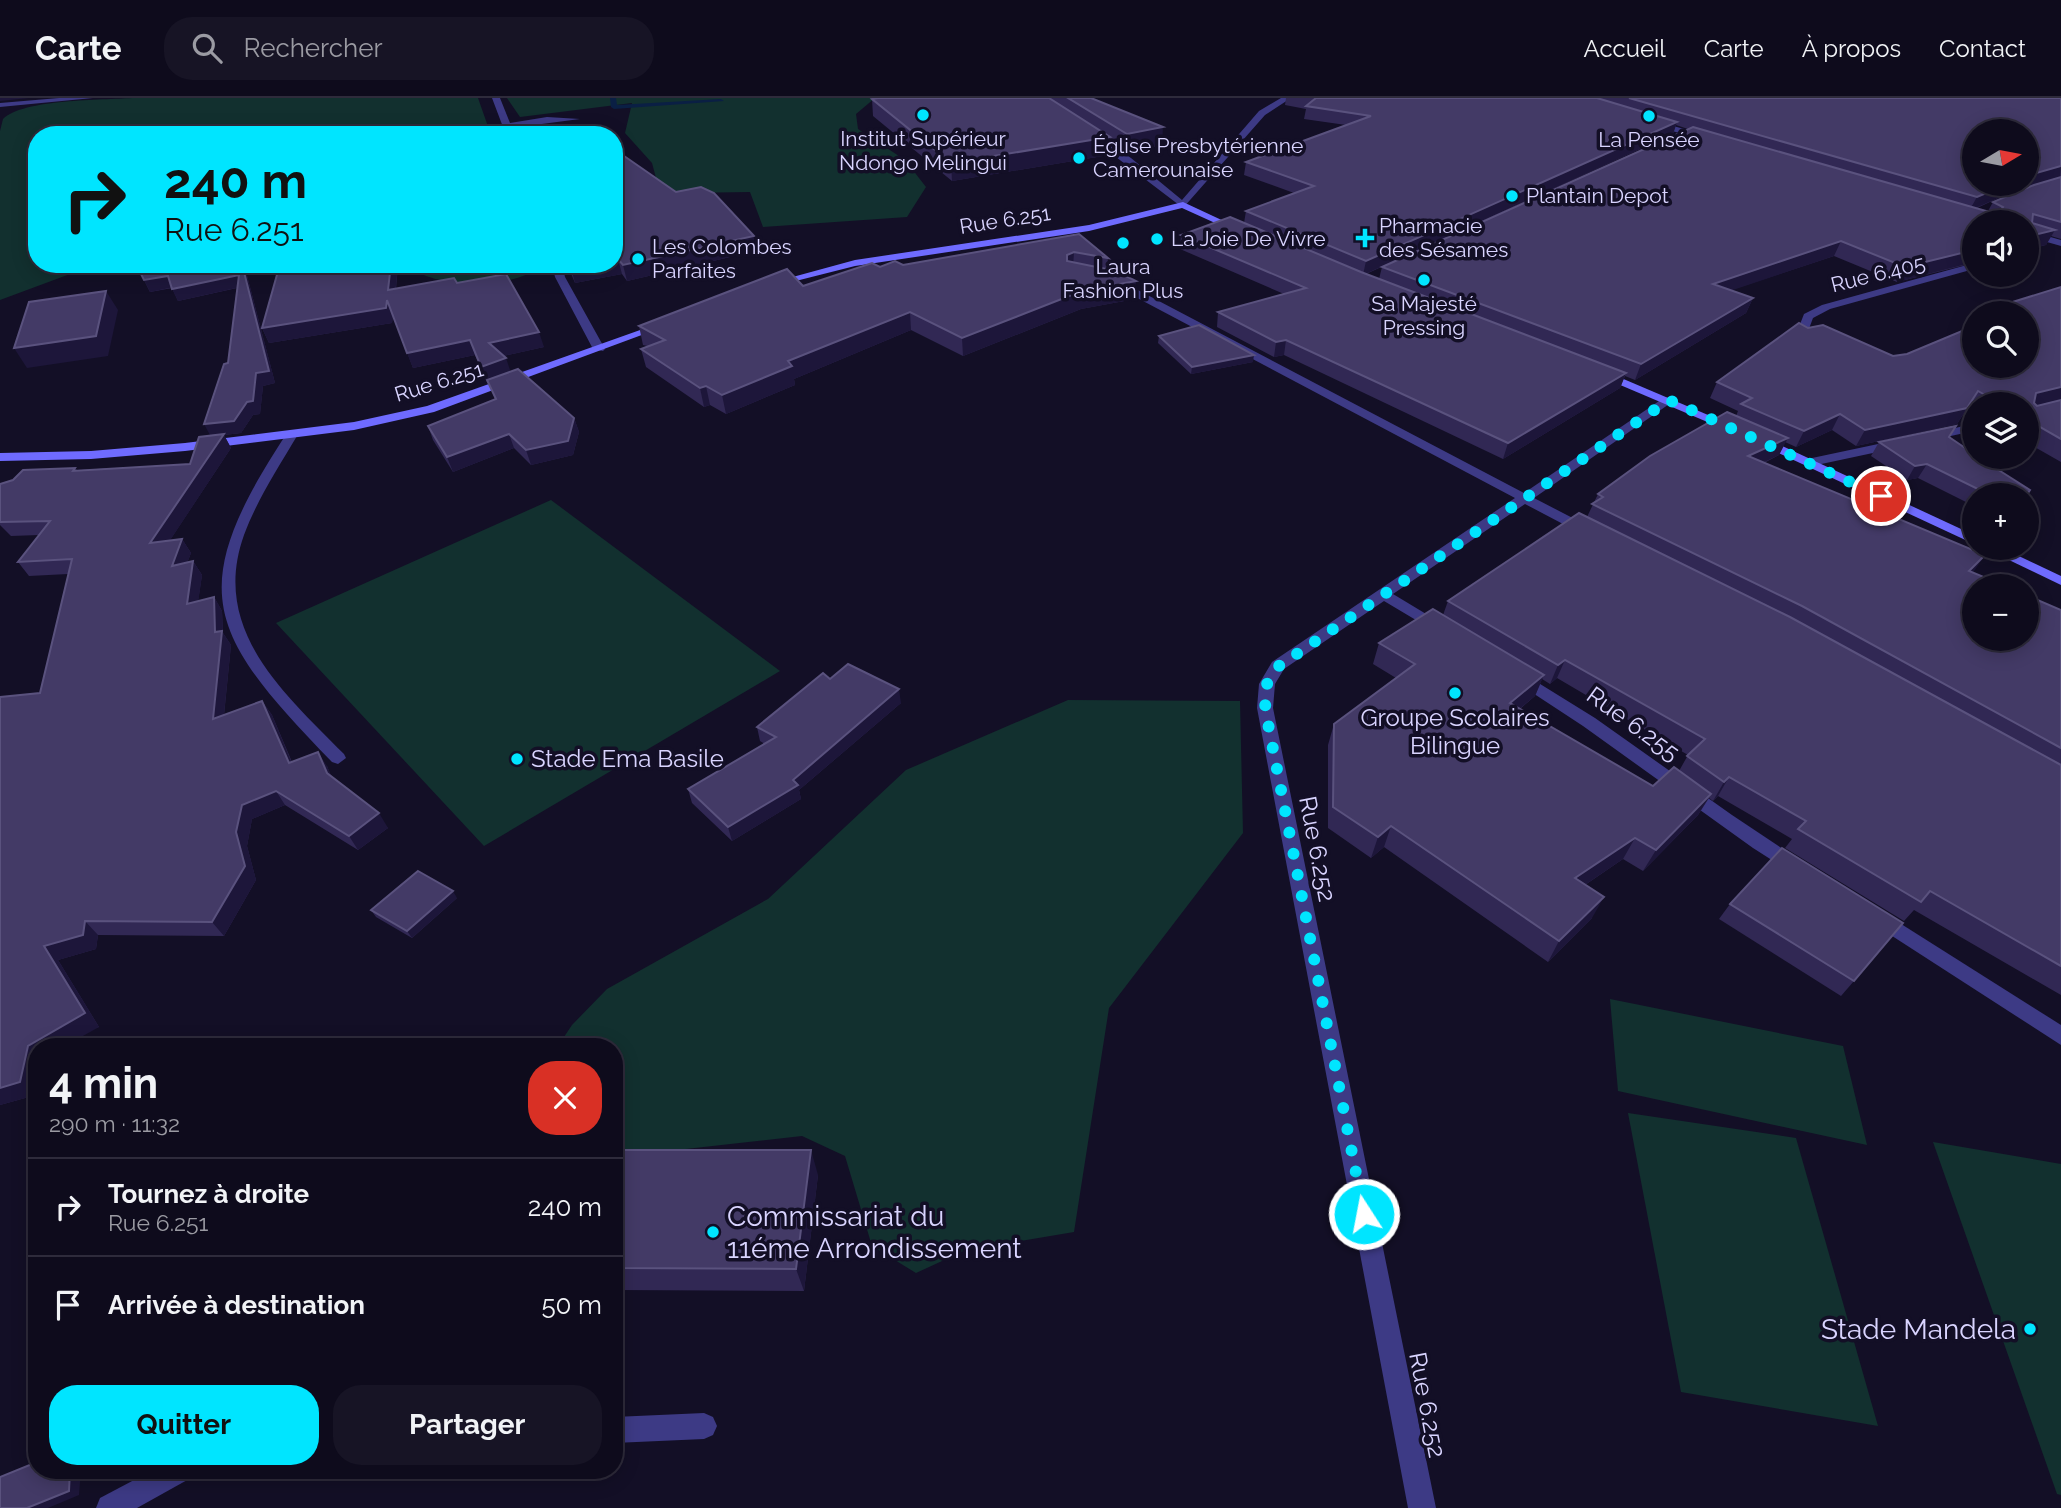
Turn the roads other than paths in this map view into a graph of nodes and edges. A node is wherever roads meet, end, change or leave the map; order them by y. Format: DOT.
graph roads {
  1 [pos="89,98"];
  2 [pos="496,98"];
  3 [pos="1287,98"];
  4 [pos="0,105"];
  5 [pos="576,119"];
  6 [pos="1640,119"];
  7 [pos="506,126"];
  8 [pos="522,126"];
  9 [pos="1082,130"];
  10 [pos="1690,133"];
  11 [pos="1677,139"];
  12 [pos="1716,141"];
  13 [pos="1183,205"];
  14 [pos="1255,237"];
  15 [pos="2039,237"];
  16 [pos="2046,239"];
  17 [pos="2039,241"];
  18 [pos="2061,243"];
  19 [pos="1962,269"];
  20 [pos="559,273"];
  21 [pos="1098,277"];
  22 [pos="764,288"];
  23 [pos="672,322"];
  24 [pos="1802,332"];
  25 [pos="599,349"];
  26 [pos="1593,371"];
  27 [pos="1669,400"];
  28 [pos="1962,430"];
  29 [pos="291,436"];
  30 [pos="0,457"];
  31 [pos="1812,462"];
  32 [pos="1524,500"];
  33 [pos="1962,534"];
  34 [pos="1599,537"];
  35 [pos="2016,560"];
  36 [pos="2061,581"];
  37 [pos="1384,595"];
  38 [pos="1456,638"];
  39 [pos="1504,666"];
  40 [pos="338,758"];
  41 [pos="1809,875"];
  42 [pos="1866,910"];
  43 [pos="2061,1035"];
  44 [pos="704,1426"];
  45 [pos="623,1430"];
  46 [pos="163,1479"];
  47 [pos="110,1508"];
  48 [pos="1422,1508"];
  1 -- 4 [label="street"];
  2 -- 7 [label="street"];
  3 -- 13 [label="street"];
  5 -- 8 [label="street"];
  6 -- 10 [label="street"];
  9 -- 13 [label="street"];
  10 -- 11 [label="street"];
  10 -- 12 [label="street"];
  13 -- 14 [label="main road"];
  13 -- 22 [label="main road, Rue 6.251"];
  15 -- 16 [label="street"];
  16 -- 17 [label="street"];
  16 -- 18 [label="street"];
  19 -- 24 [label="street, Rue 6.405"];
  20 -- 25 [label="street"];
  21 -- 32 [label="street"];
  23 -- 25 [label="main road, Rue 6.251"];
  25 -- 29 [label="main road, Rue 6.251"];
  26 -- 27 [label="main road"];
  27 -- 31 [label="main road"];
  27 -- 32 [label="street, Rue 6.252"];
  28 -- 31 [label="street"];
  29 -- 30 [label="main road, Rue 6.251"];
  29 -- 40 [label="street"];
  31 -- 33 [label="main road"];
  32 -- 34 [label="street"];
  32 -- 37 [label="street, Rue 6.252"];
  35 -- 36 [label="main road"];
  37 -- 38 [label="street"];
  37 -- 48 [label="street, Rue 6.252"];
  39 -- 41 [label="street, Rue 6.255"];
  42 -- 43 [label="street"];
  44 -- 45 [label="street"];
  46 -- 47 [label="street"];
}
